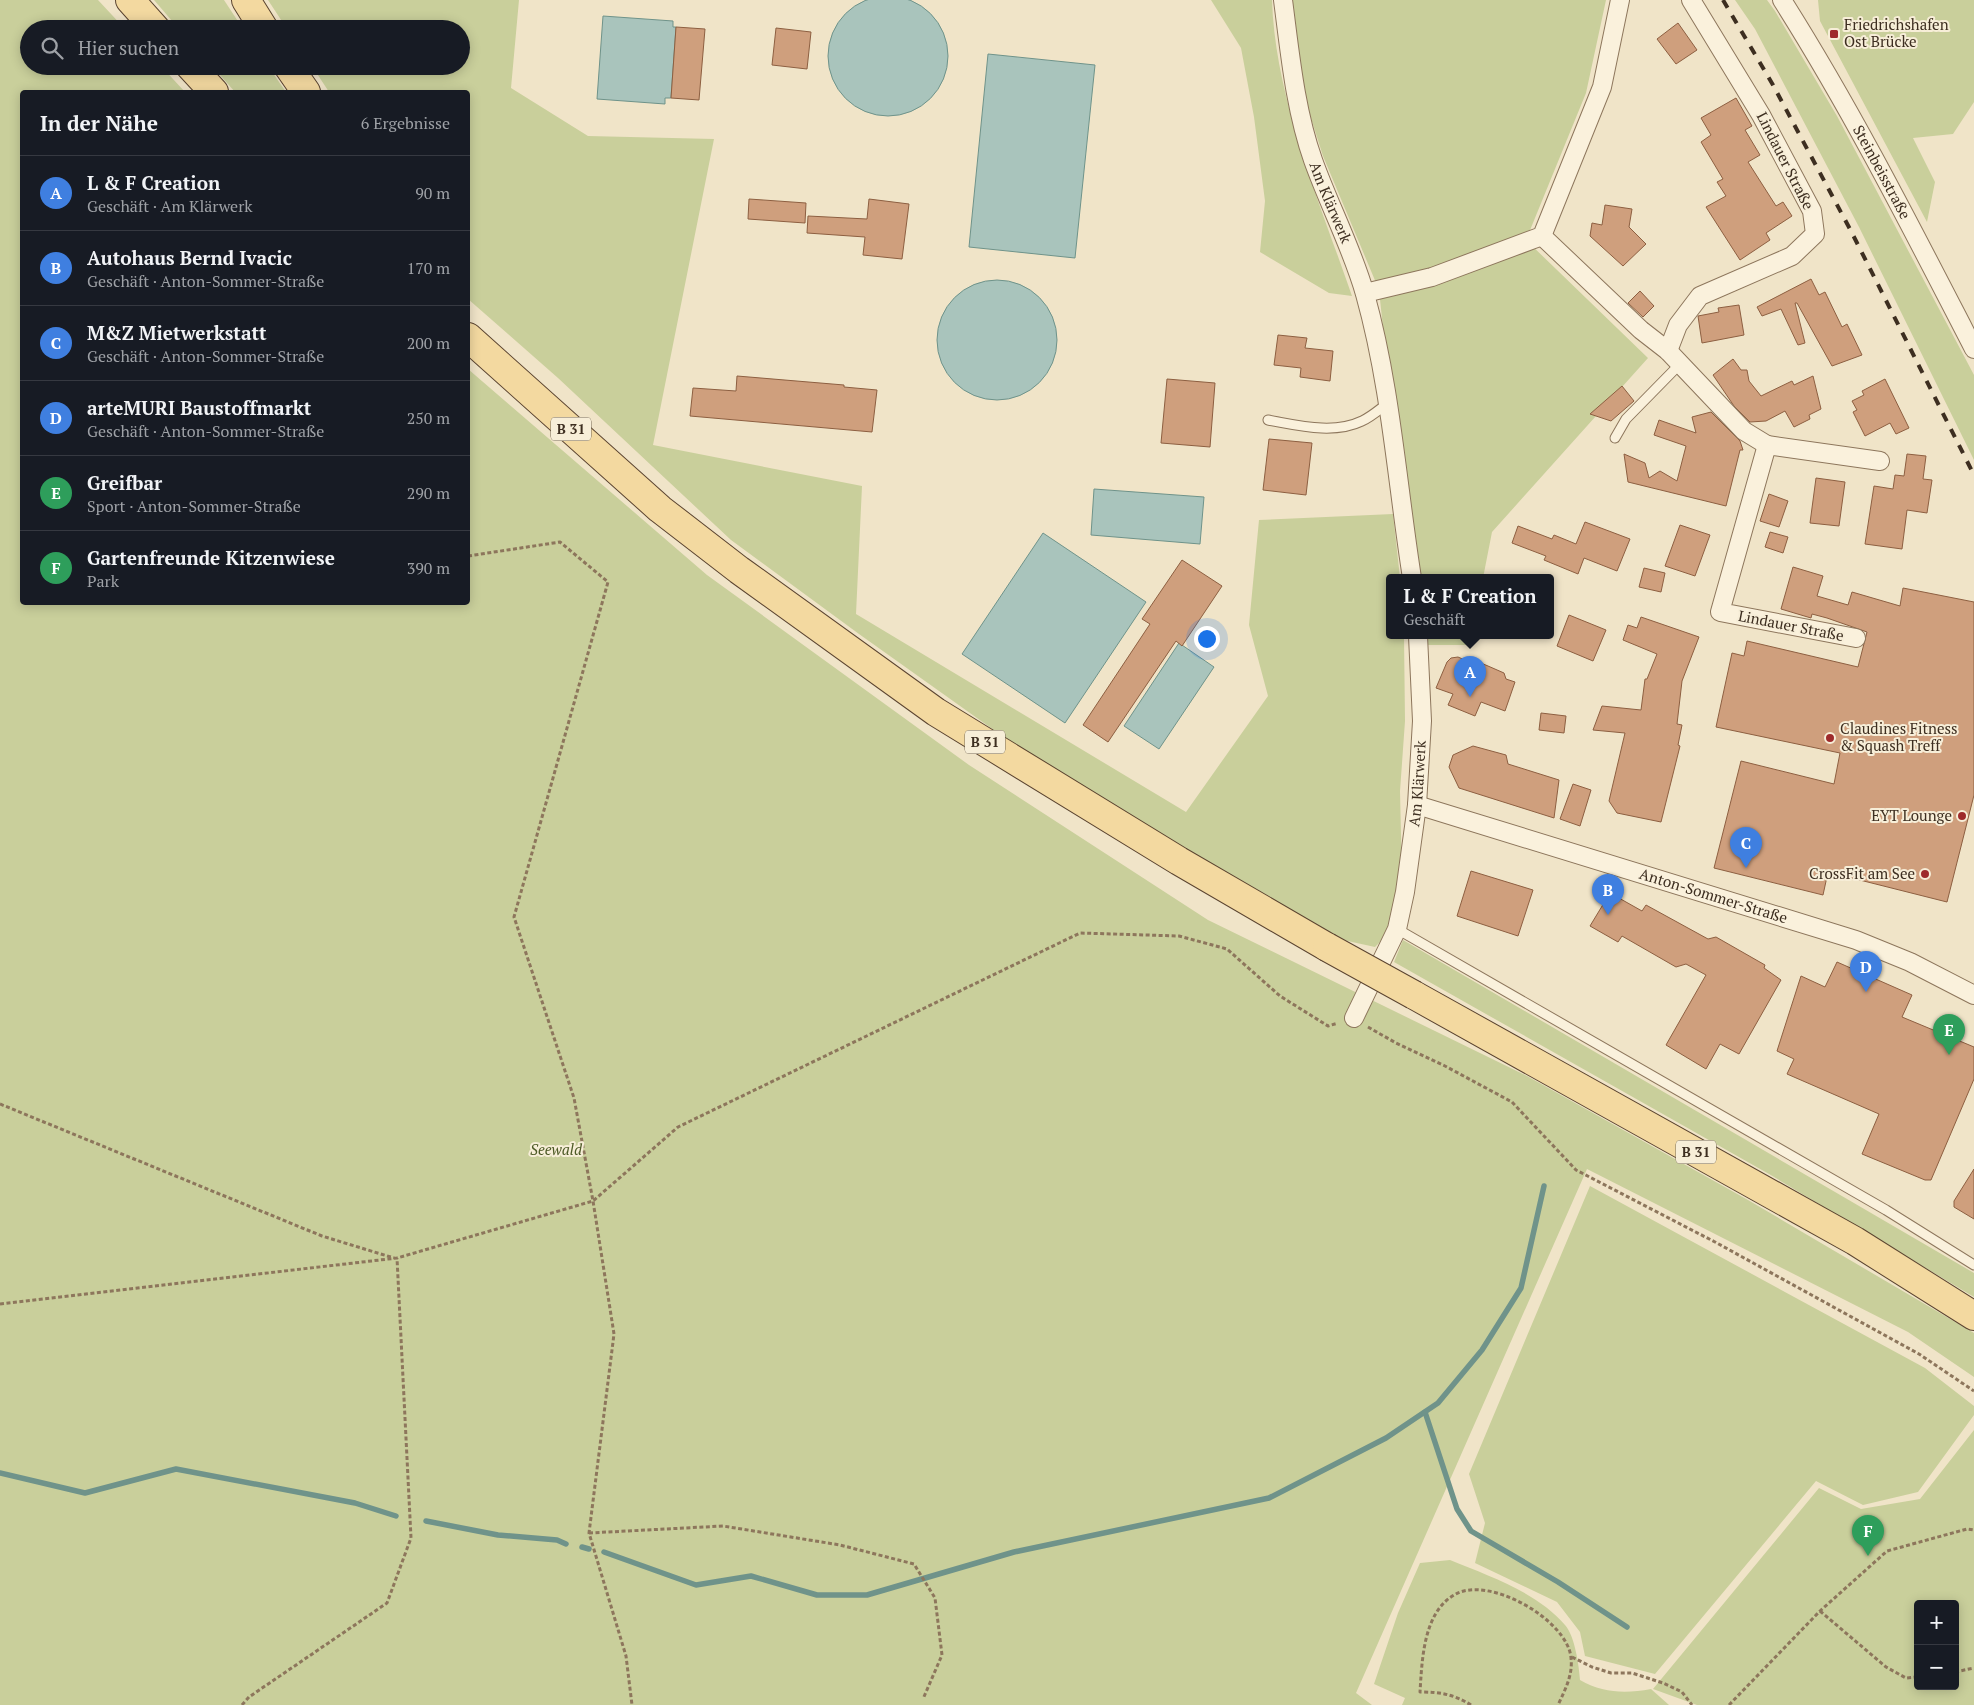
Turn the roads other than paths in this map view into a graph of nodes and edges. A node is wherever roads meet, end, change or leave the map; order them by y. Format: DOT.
graph roads {
  1 [pos="130,0"];
  2 [pos="246,0"];
  3 [pos="1283,0"];
  4 [pos="1620,0"];
  5 [pos="1691,0"];
  6 [pos="1782,0"];
  7 [pos="148,20"];
  8 [pos="258,20"];
  9 [pos="198,75"];
  10 [pos="294,75"];
  11 [pos="212,90"];
  12 [pos="305,90"];
  13 [pos="1542,236"];
  14 [pos="1365,293"];
  15 [pos="472,338"];
  16 [pos="1974,349"];
  17 [pos="1674,358"];
  18 [pos="1389,402"];
  19 [pos="1268,420"];
  20 [pos="1615,438"];
  21 [pos="1767,445"];
  22 [pos="1880,461"];
  23 [pos="1411,574"];
  24 [pos="1856,638"];
  25 [pos="1418,639"];
  26 [pos="1416,805"];
  27 [pos="1397,929"];
  28 [pos="1974,995"];
  29 [pos="1354,1018"];
  30 [pos="1974,1265"];
  31 [pos="1974,1316"];
  1 -- 7 [label="main road"];
  2 -- 8 [label="main road"];
  3 -- 14 [label="street, Am Klärwerk"];
  4 -- 13 [label="street"];
  5 -- 17 [label="street, Lindauer Straße"];
  6 -- 16 [label="street, Steinbeisstraße"];
  9 -- 11 [label="main road"];
  10 -- 12 [label="main road"];
  13 -- 14 [label="street"];
  13 -- 17 [label="street"];
  14 -- 18 [label="street, Am Klärwerk"];
  15 -- 31 [label="main road, B 31, bridge"];
  17 -- 20 [label="lane"];
  17 -- 21 [label="street"];
  18 -- 19 [label="lane"];
  18 -- 23 [label="street, Am Klärwerk"];
  21 -- 22 [label="street"];
  21 -- 24 [label="street, Lindauer Straße"];
  25 -- 26 [label="street, Am Klärwerk"];
  26 -- 27 [label="street, Am Klärwerk"];
  26 -- 28 [label="street, Anton-Sommer-Straße"];
  27 -- 29 [label="street, Am Klärwerk"];
  27 -- 30 [label="lane"];
}
